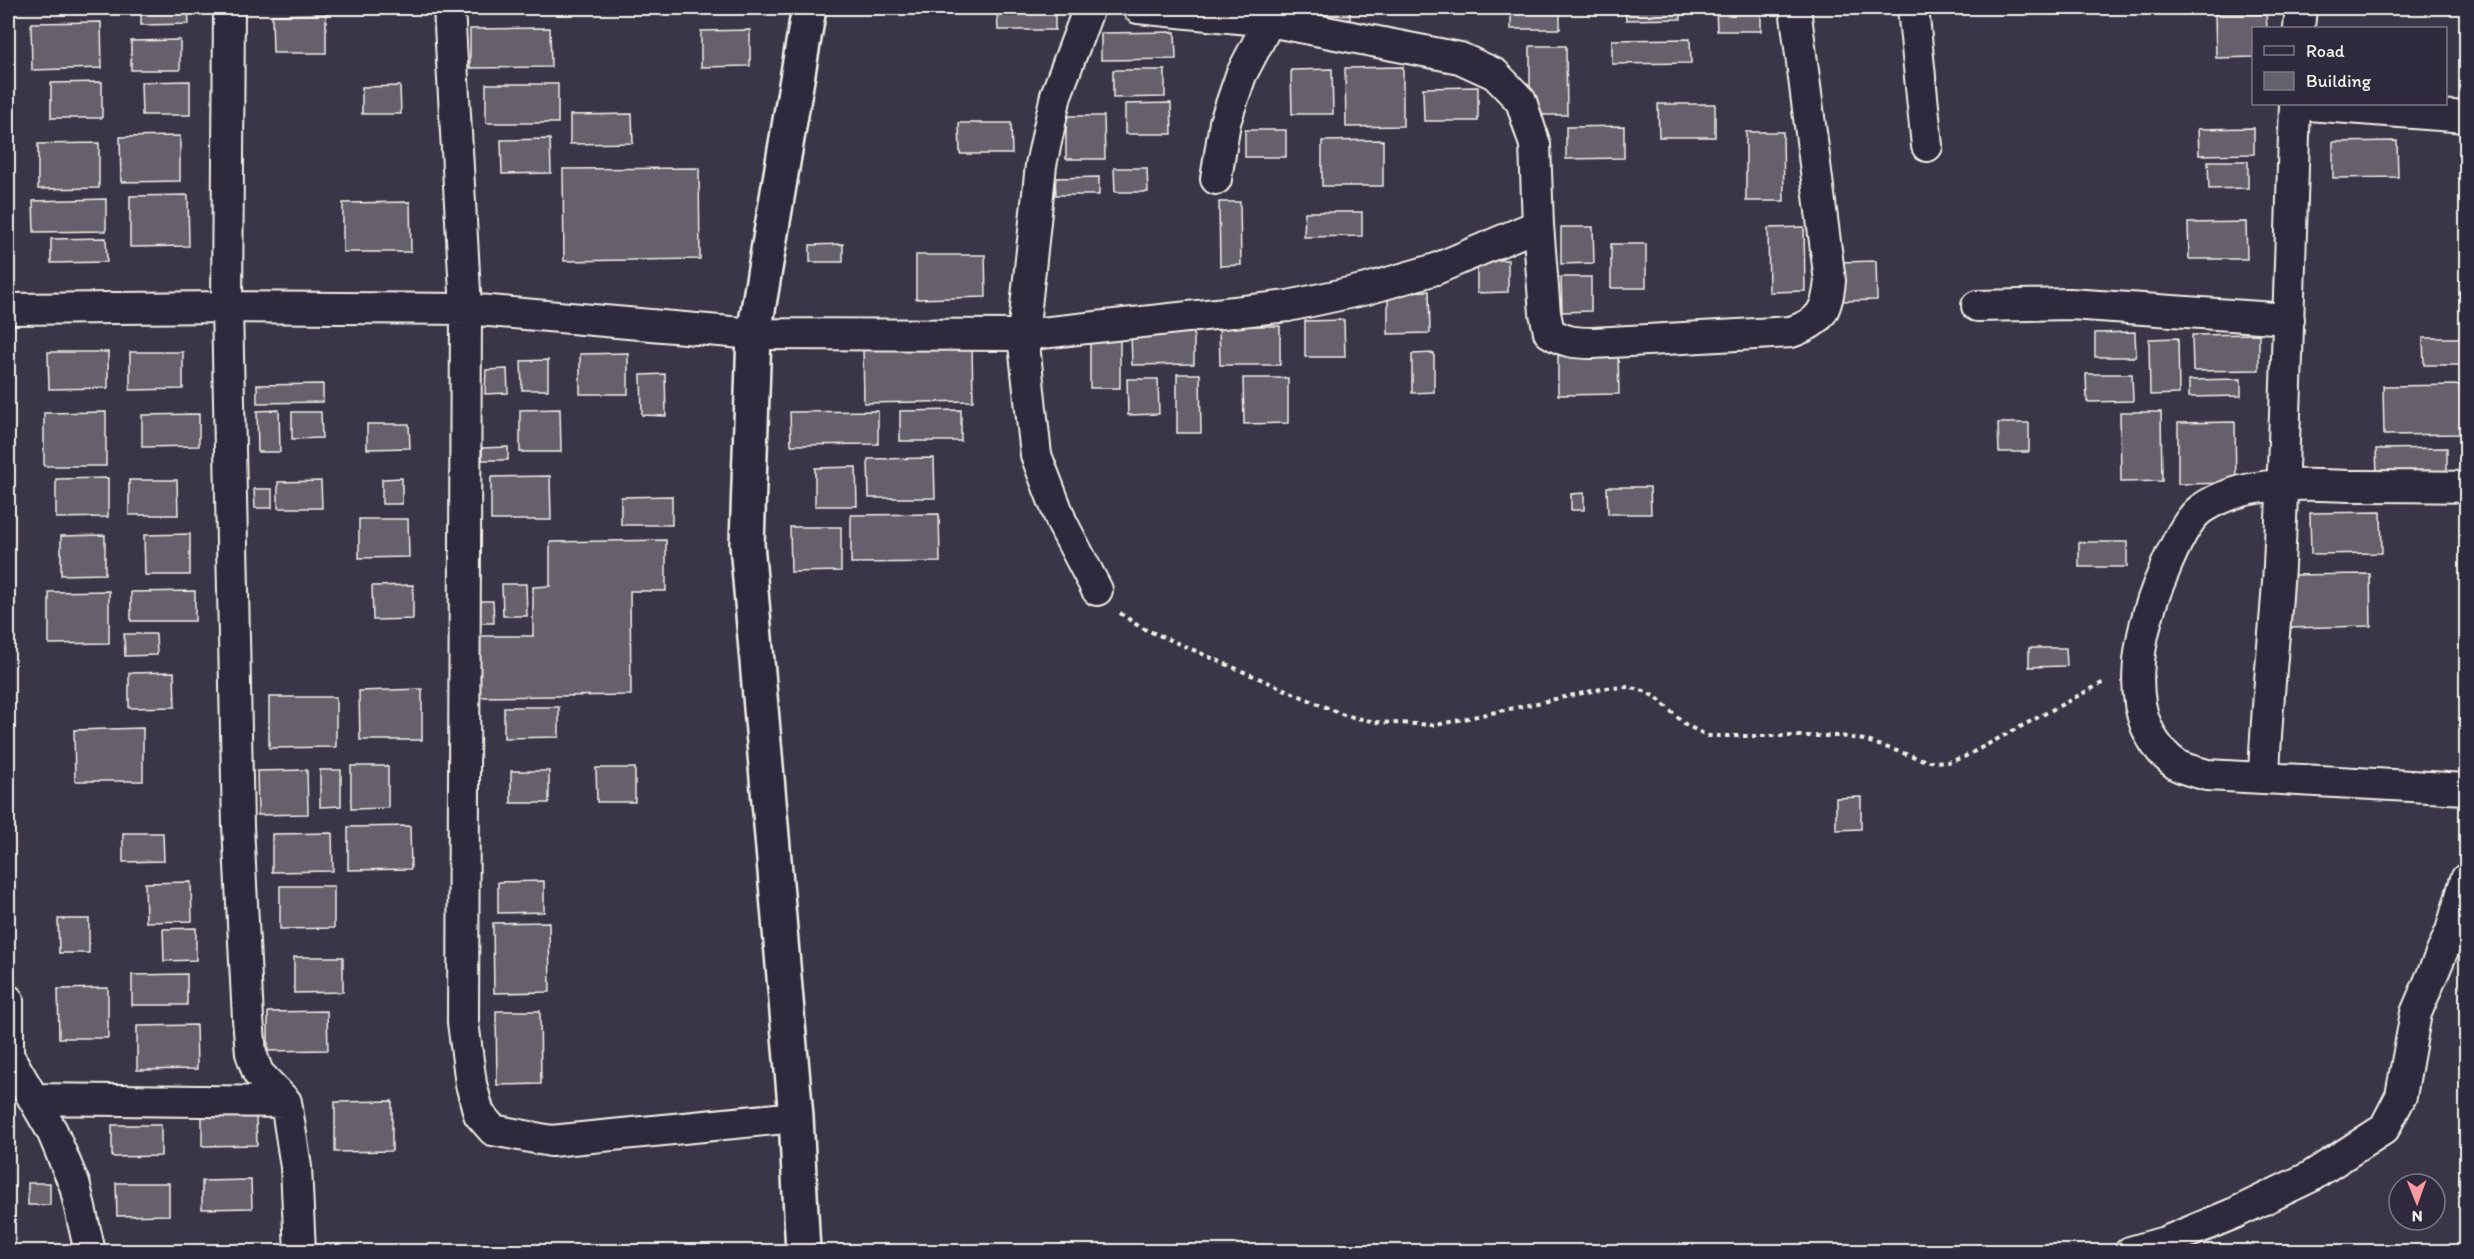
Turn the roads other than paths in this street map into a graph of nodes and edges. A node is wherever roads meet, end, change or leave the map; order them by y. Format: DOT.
graph roads {
  1 [pos="229,8"];
  2 [pos="448,8"];
  3 [pos="809,8"];
  4 [pos="1089,8"];
  5 [pos="1138,8"];
  6 [pos="1795,8"];
  7 [pos="1913,8"];
  8 [pos="2301,8"];
  9 [pos="1273,14"];
  10 [pos="2299,27"];
  11 [pos="2295,105"];
  12 [pos="2308,105"];
  13 [pos="2466,117"];
  14 [pos="1927,146"];
  15 [pos="1216,179"];
  16 [pos="1538,225"];
  17 [pos="1977,306"];
  18 [pos="227,307"];
  19 [pos="8,309"];
  20 [pos="466,309"];
  21 [pos="2289,319"];
  22 [pos="754,333"];
  23 [pos="1023,335"];
  24 [pos="2282,485"];
  25 [pos="2466,487"];
  26 [pos="1097,590"];
  27 [pos="2264,778"];
  28 [pos="2466,789"];
  29 [pos="2466,879"];
  30 [pos="8,1000"];
  31 [pos="8,1055"];
  32 [pos="34,1099"];
  33 [pos="286,1102"];
  34 [pos="796,1117"];
  35 [pos="90,1251"];
  36 [pos="300,1251"];
  37 [pos="803,1251"];
  38 [pos="2130,1251"];
  1 -- 18 [label="street"];
  2 -- 20 [label="street"];
  3 -- 22 [label="main road"];
  4 -- 23 [label="street"];
  5 -- 9 [label="street"];
  6 -- 16 [label="street"];
  7 -- 14 [label="street"];
  8 -- 10 [label="street"];
  9 -- 15 [label="street"];
  9 -- 16 [label="street"];
  11 -- 21 [label="street"];
  12 -- 13 [label="street"];
  16 -- 23 [label="street"];
  17 -- 21 [label="street"];
  18 -- 19 [label="street"];
  18 -- 20 [label="street"];
  18 -- 33 [label="street"];
  20 -- 22 [label="street"];
  20 -- 34 [label="street"];
  21 -- 24 [label="street"];
  22 -- 23 [label="street"];
  22 -- 34 [label="main road"];
  23 -- 26 [label="street"];
  24 -- 25 [label="street"];
  24 -- 27 [label="street"];
  24 -- 27 [label="street"];
  27 -- 28 [label="street"];
  29 -- 38 [label="street"];
  30 -- 31 [label="street"];
  31 -- 32 [label="street"];
  32 -- 33 [label="street"];
  32 -- 35 [label="street"];
  33 -- 36 [label="street"];
  34 -- 37 [label="main road"];
}
